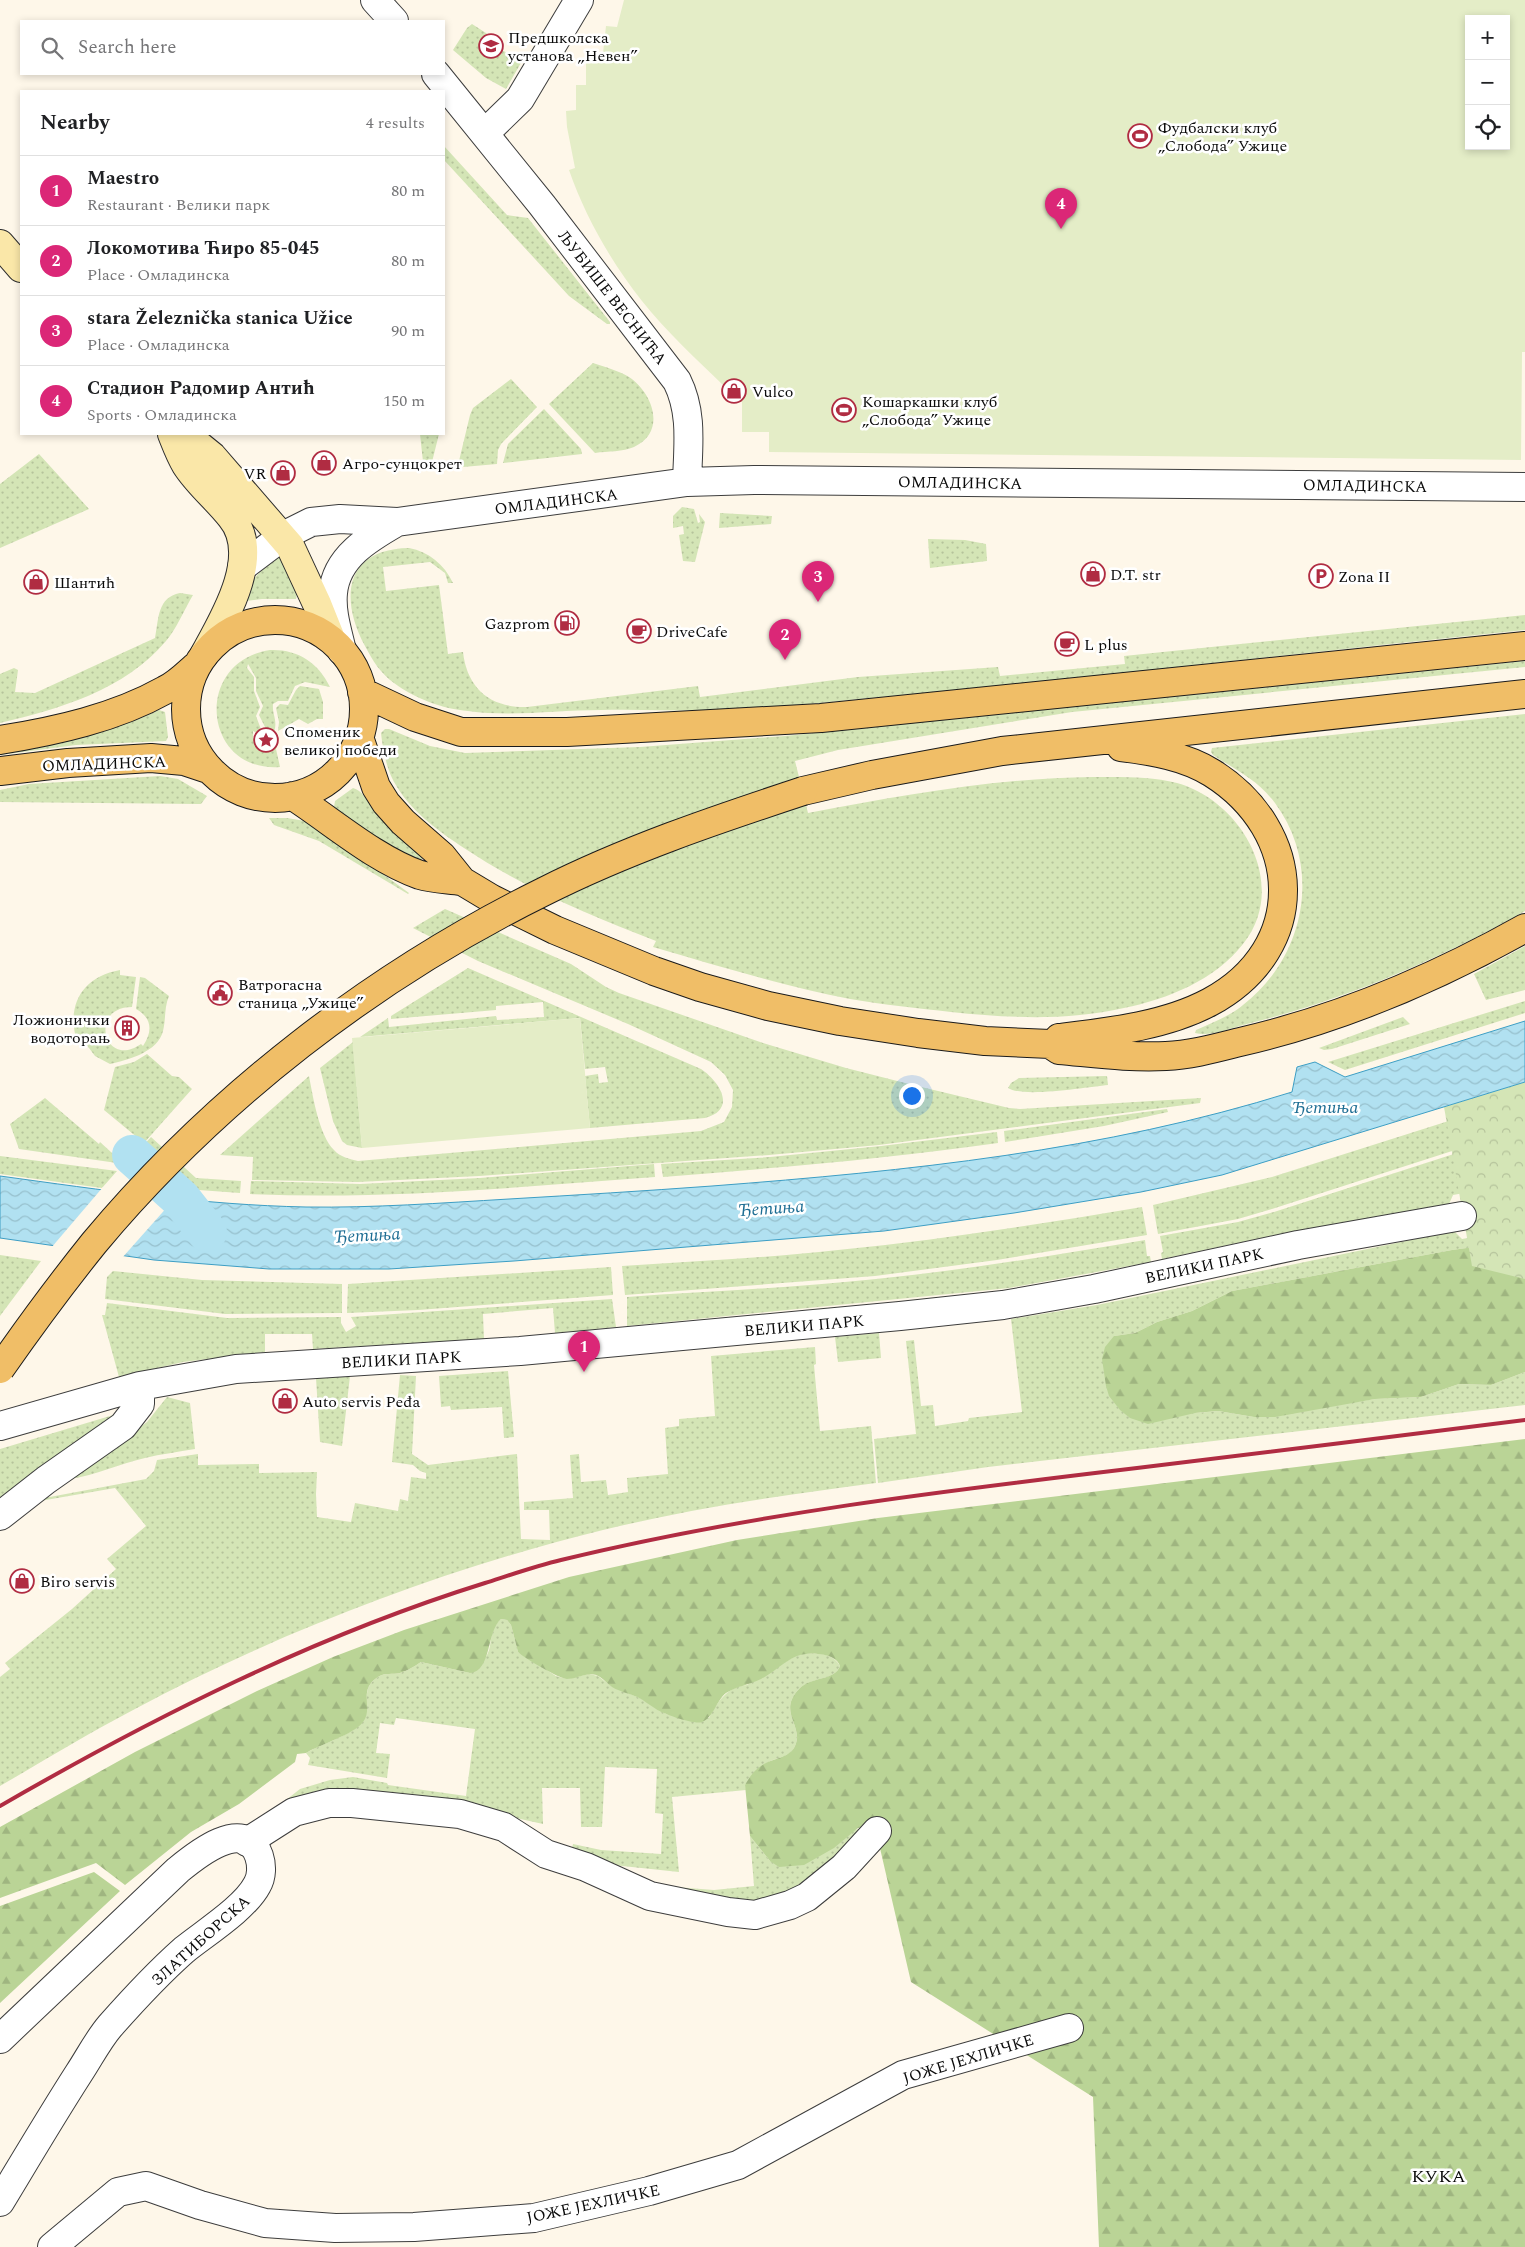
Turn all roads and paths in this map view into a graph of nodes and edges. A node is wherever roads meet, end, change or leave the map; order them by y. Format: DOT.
graph roads {
  1 [pos="376,0"];
  2 [pos="578,0"];
  3 [pos="393,20"];
  4 [pos="437,75"];
  5 [pos="485,133"];
  6 [pos="0,244"];
  7 [pos="20,267"];
  8 [pos="172,435"];
  9 [pos="181,435"];
  10 [pos="687,482"];
  11 [pos="1525,487"];
  12 [pos="397,522"];
  13 [pos="283,536"];
  14 [pos="242,567"];
  15 [pos="336,645"];
  16 [pos="1525,646"];
  17 [pos="200,661"];
  18 [pos="362,692"];
  19 [pos="1525,694"];
  20 [pos="359,737"];
  21 [pos="0,740"];
  22 [pos="1080,742"];
  23 [pos="208,769"];
  24 [pos="0,771"];
  25 [pos="293,796"];
  26 [pos="462,881"];
  27 [pos="1525,928"];
  28 [pos="1050,1044"];
  29 [pos="1462,1216"];
  30 [pos="0,1369"];
  31 [pos="140,1386"];
  32 [pos="0,1426"];
  33 [pos="0,1516"];
  34 [pos="876,1831"];
  35 [pos="247,1842"];
  36 [pos="1069,2028"];
  37 [pos="0,2039"];
  38 [pos="0,2202"];
  39 [pos="52,2247"];
  1 -- 3 [label="street"];
  2 -- 5 [label="street"];
  4 -- 5 [label="street, ЉУБИШЕ ВЕСНИЋА"];
  5 -- 10 [label="street, ЉУБИШЕ ВЕСНИЋА"];
  6 -- 7 [label="main road"];
  8 -- 14 [label="main road"];
  9 -- 13 [label="main road"];
  10 -- 11 [label="street, ОМЛАДИНСКА"];
  10 -- 12 [label="street, ОМЛАДИНСКА"];
  12 -- 13 [label="street, ОМЛАДИНСКА"];
  12 -- 15 [label="street, ОМЛАДИНСКА"];
  13 -- 14 [label="street, ОМЛАДИНСКА"];
  13 -- 15 [label="main road"];
  14 -- 17 [label="main road"];
  15 -- 17 [label="main road"];
  15 -- 18 [label="main road"];
  16 -- 18 [label="main road"];
  17 -- 21 [label="main road, ОМЛАДИНСКА"];
  17 -- 23 [label="main road"];
  18 -- 20 [label="main road"];
  19 -- 22 [label="main road"];
  20 -- 25 [label="main road"];
  20 -- 26 [label="main road"];
  22 -- 28 [label="main road"];
  22 -- 30 [label="main road, bridge"];
  23 -- 24 [label="main road, ОМЛАДИНСКА"];
  23 -- 25 [label="main road"];
  25 -- 26 [label="main road"];
  26 -- 28 [label="main road"];
  27 -- 28 [label="main road"];
  29 -- 31 [label="street, ВЕЛИКИ ПАРК"];
  31 -- 32 [label="street, ВЕЛИКИ ПАРК"];
  31 -- 33 [label="street"];
  34 -- 35 [label="street"];
  35 -- 37 [label="street"];
  35 -- 38 [label="street, ЗЛАТИБОРСКА"];
  36 -- 39 [label="street, ЈОЖЕ ЈЕХЛИЧКЕ"];
}
